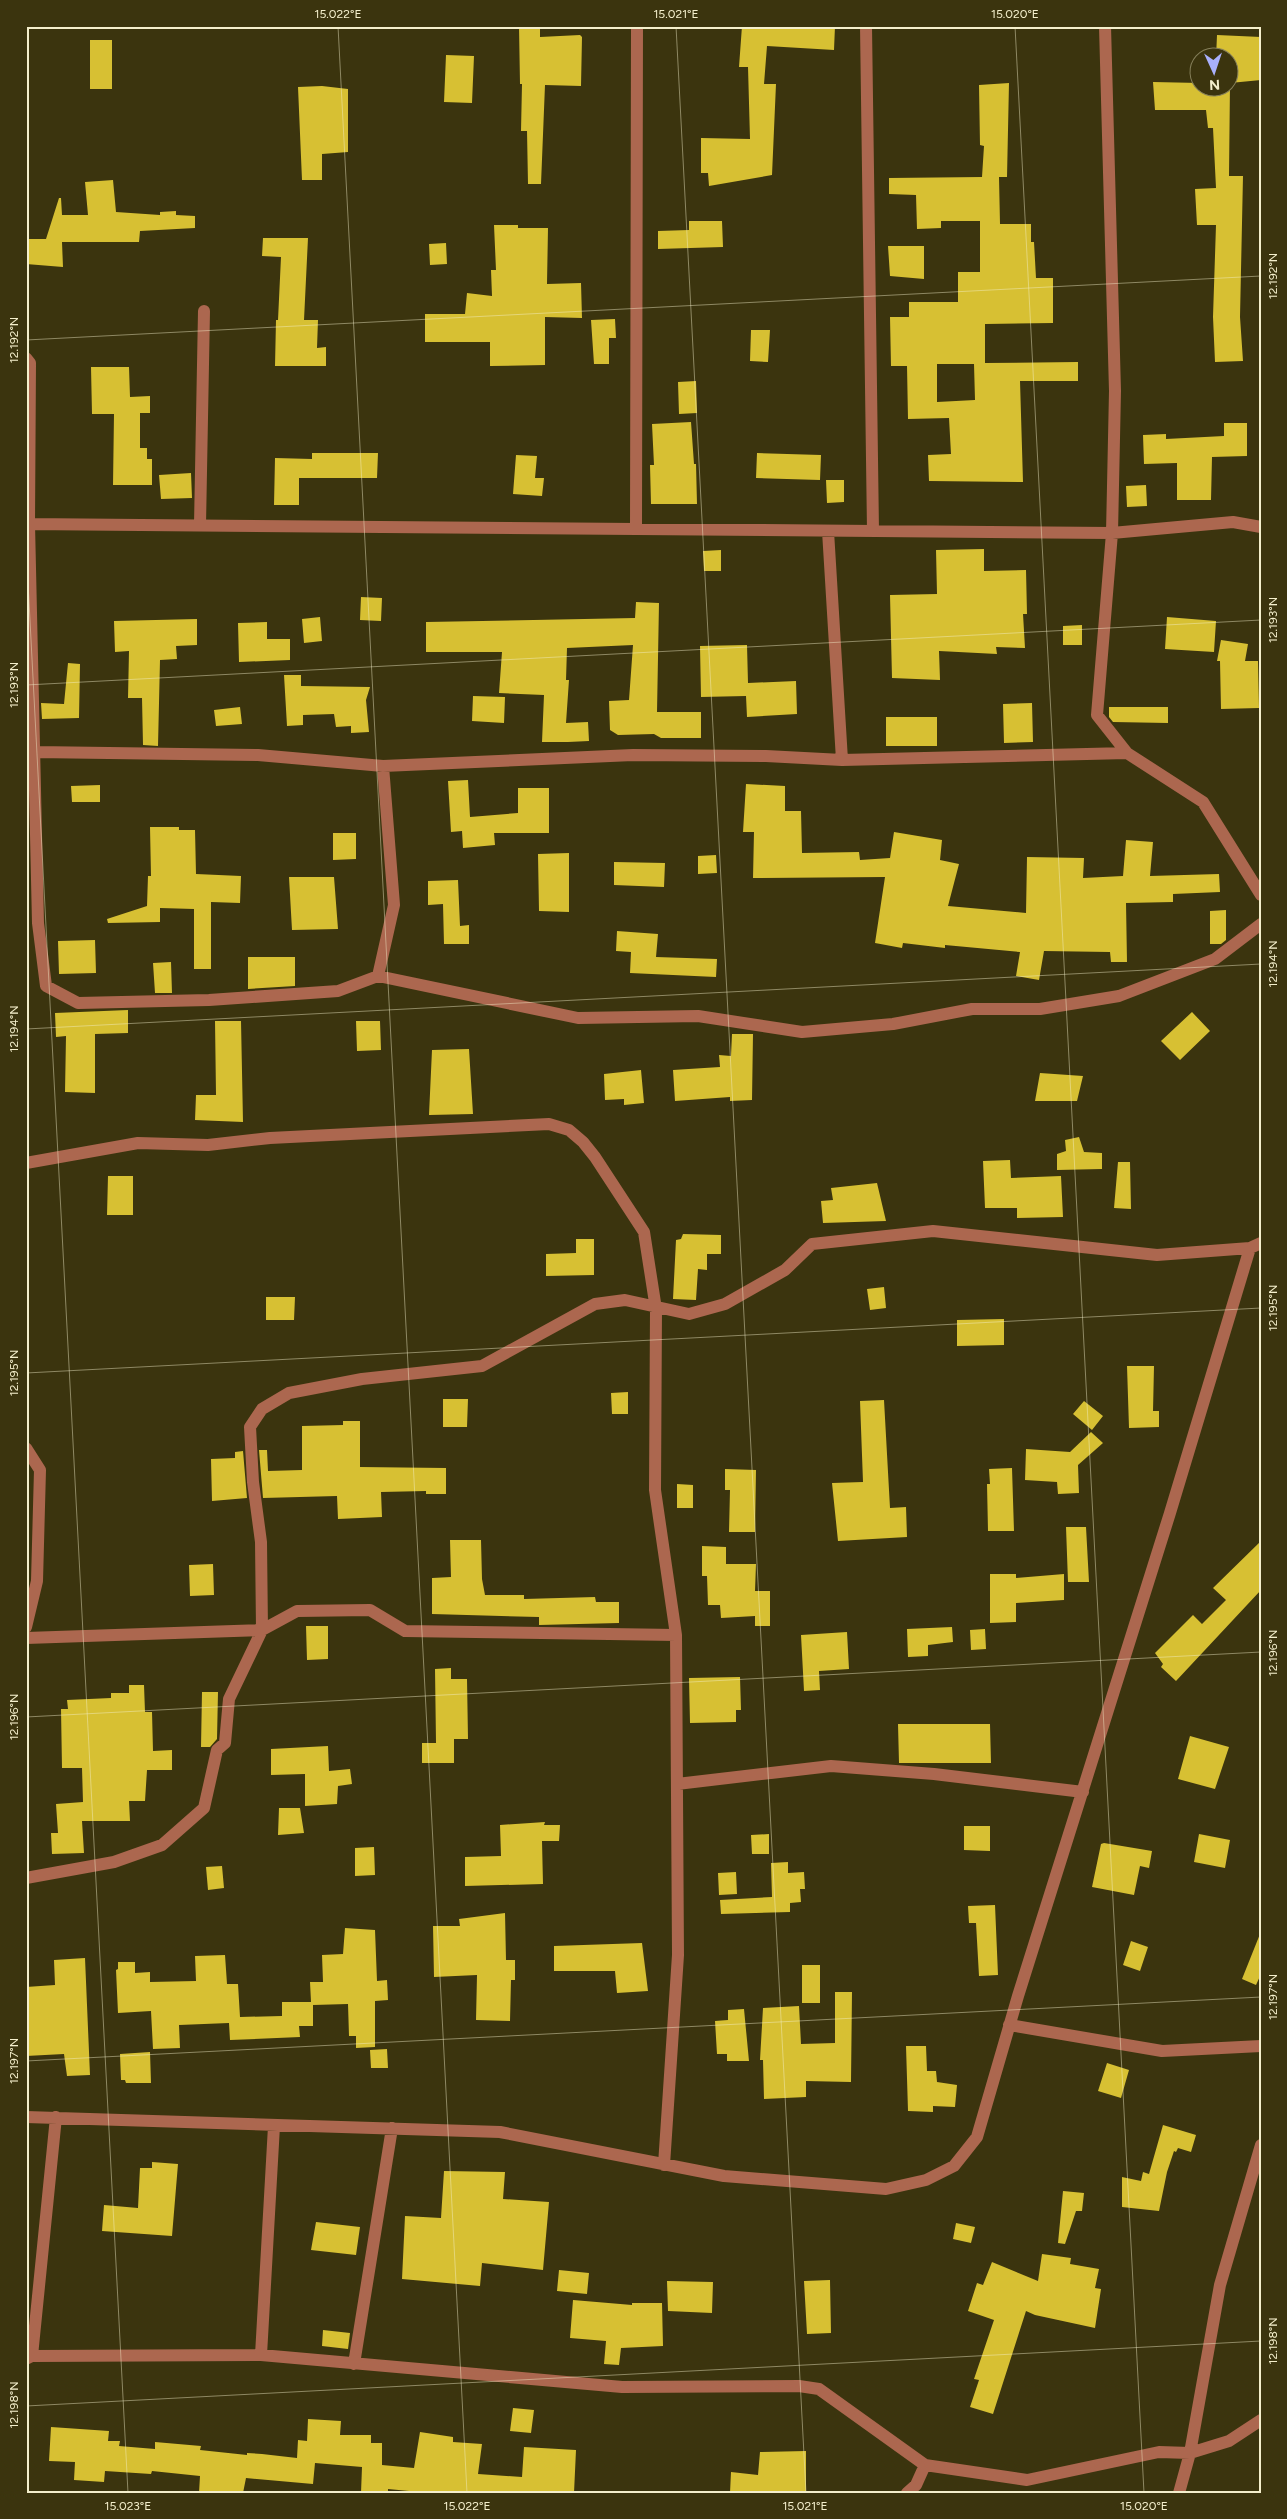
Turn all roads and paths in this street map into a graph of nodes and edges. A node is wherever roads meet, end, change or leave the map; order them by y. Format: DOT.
graph roads {
  1 [pos="637,26"];
  2 [pos="866,26"];
  3 [pos="1105,26"];
  4 [pos="204,312"];
  5 [pos="26,358"];
  6 [pos="27,524"];
  7 [pos="200,526"];
  8 [pos="1261,527"];
  9 [pos="636,529"];
  10 [pos="828,531"];
  11 [pos="873,531"];
  12 [pos="1112,533"];
  13 [pos="35,752"];
  14 [pos="1127,753"];
  15 [pos="842,760"];
  16 [pos="382,766"];
  17 [pos="1261,895"];
  18 [pos="1261,924"];
  19 [pos="378,976"];
  20 [pos="26,1163"];
  21 [pos="1255,1246"];
  22 [pos="656,1309"];
  23 [pos="26,1448"];
  24 [pos="26,1627"];
  25 [pos="262,1630"];
  26 [pos="676,1634"];
  27 [pos="26,1638"];
  28 [pos="677,1784"];
  29 [pos="1083,1792"];
  30 [pos="26,1878"];
  31 [pos="1009,2025"];
  32 [pos="1261,2046"];
  33 [pos="56,2116"];
  34 [pos="26,2117"];
  35 [pos="274,2126"];
  36 [pos="392,2128"];
  37 [pos="1261,2145"];
  38 [pos="664,2165"];
  39 [pos="261,2355"];
  40 [pos="29,2357"];
  41 [pos="354,2364"];
  42 [pos="1261,2420"];
  43 [pos="1190,2453"];
  44 [pos="925,2466"];
  45 [pos="906,2493"];
  46 [pos="1179,2493"];
  1 -- 9 [label="street"];
  2 -- 11 [label="street"];
  3 -- 12 [label="street"];
  4 -- 7 [label="street"];
  5 -- 6 [label="street"];
  6 -- 7 [label="street"];
  6 -- 13 [label="street"];
  7 -- 9 [label="street"];
  8 -- 12 [label="street"];
  9 -- 10 [label="street"];
  10 -- 11 [label="street"];
  10 -- 15 [label="street"];
  11 -- 12 [label="street"];
  12 -- 14 [label="street"];
  13 -- 16 [label="street"];
  13 -- 19 [label="street"];
  14 -- 15 [label="street"];
  14 -- 17 [label="street"];
  15 -- 16 [label="street"];
  16 -- 19 [label="street"];
  18 -- 19 [label="street"];
  20 -- 22 [label="street"];
  21 -- 22 [label="street"];
  21 -- 29 [label="street"];
  22 -- 25 [label="street"];
  22 -- 26 [label="street"];
  23 -- 24 [label="street"];
  25 -- 26 [label="street"];
  25 -- 27 [label="street"];
  25 -- 30 [label="street"];
  26 -- 28 [label="street"];
  28 -- 29 [label="street"];
  28 -- 38 [label="street"];
  29 -- 31 [label="street"];
  31 -- 32 [label="street"];
  31 -- 38 [label="street"];
  33 -- 34 [label="street"];
  33 -- 35 [label="street"];
  33 -- 40 [label="street"];
  35 -- 36 [label="street"];
  35 -- 39 [label="street"];
  36 -- 38 [label="street"];
  36 -- 41 [label="street"];
  37 -- 43 [label="street"];
  39 -- 40 [label="street"];
  39 -- 41 [label="street"];
  41 -- 44 [label="street"];
  42 -- 43 [label="street"];
  43 -- 44 [label="street"];
  43 -- 46 [label="street"];
  44 -- 45 [label="street"];
}
